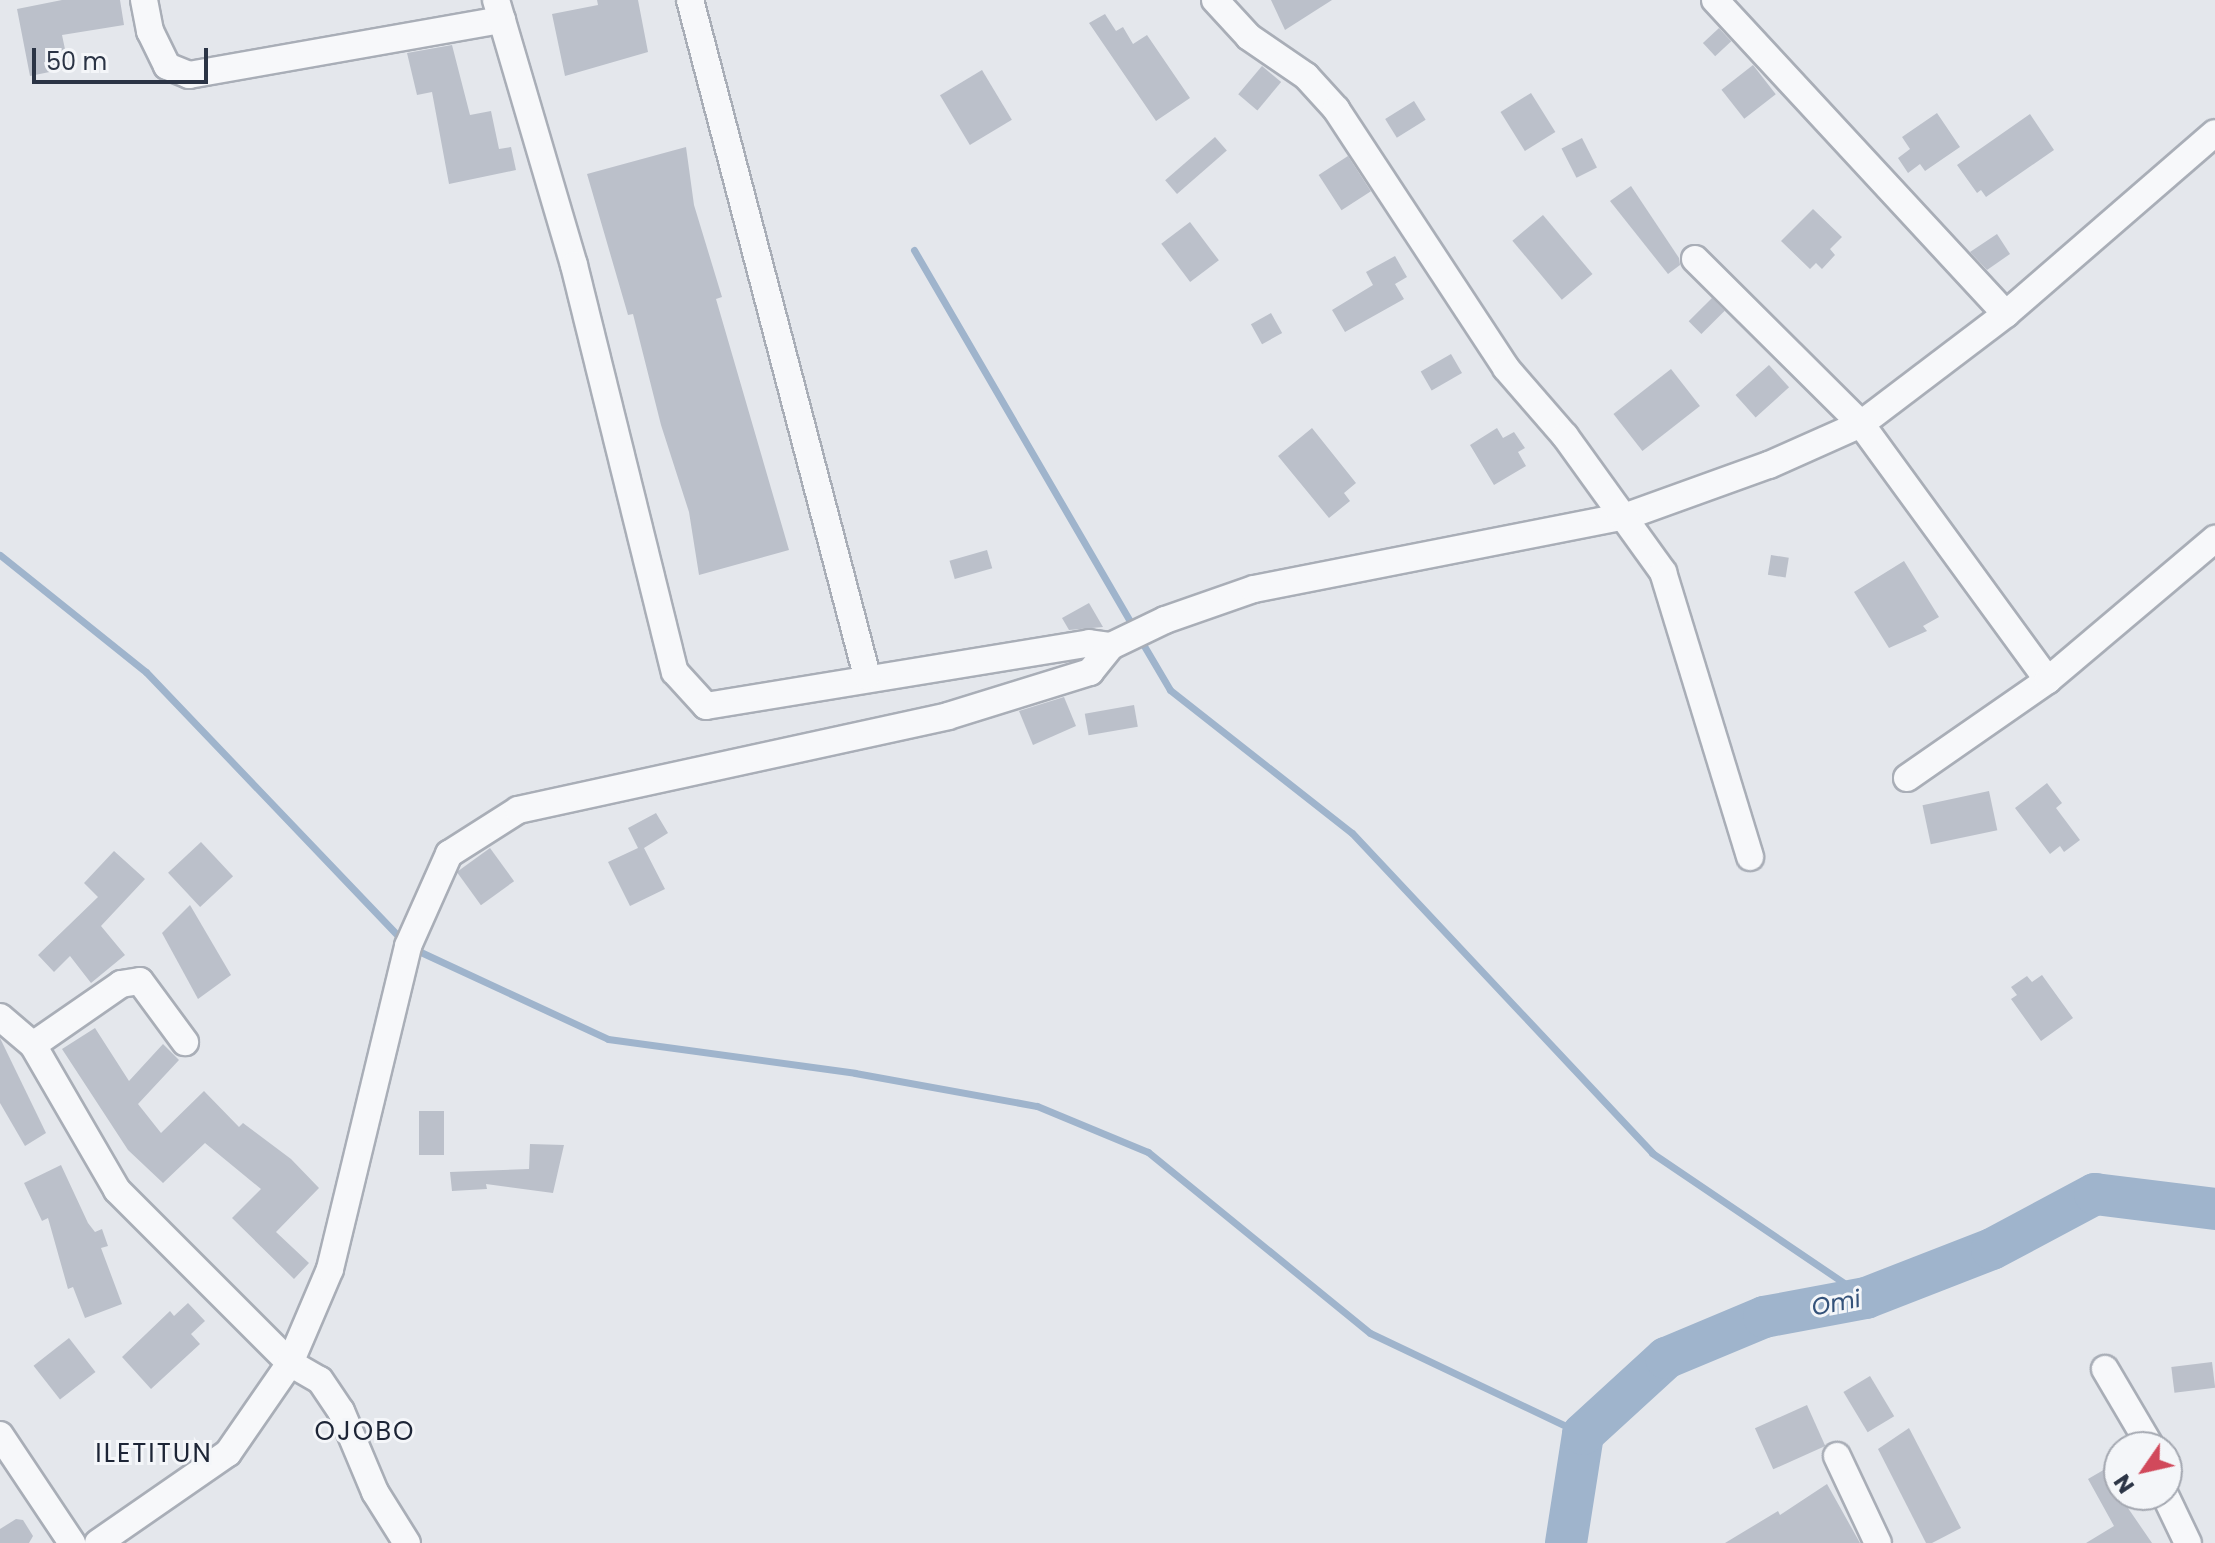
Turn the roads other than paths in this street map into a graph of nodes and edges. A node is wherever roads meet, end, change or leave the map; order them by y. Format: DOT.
graph roads {
  1 [pos="144,0"];
  2 [pos="690,0"];
  3 [pos="1215,0"];
  4 [pos="1715,0"];
  5 [pos="499,10"];
  6 [pos="2215,133"];
  7 [pos="1695,259"];
  8 [pos="2006,314"];
  9 [pos="1861,424"];
  10 [pos="1627,516"];
  11 [pos="2215,539"];
  12 [pos="1121,641"];
  13 [pos="867,676"];
  14 [pos="2048,680"];
  15 [pos="1907,778"];
  16 [pos="1750,857"];
  17 [pos="0,1017"];
  18 [pos="185,1042"];
  19 [pos="33,1045"];
  20 [pos="290,1363"];
  21 [pos="2105,1369"];
  22 [pos="2142,1431"];
  23 [pos="0,1435"];
  24 [pos="1837,1456"];
  25 [pos="2173,1511"];
  26 [pos="72,1543"];
  27 [pos="98,1543"];
  28 [pos="407,1543"];
  29 [pos="1878,1543"];
  30 [pos="2188,1543"];
  1 -- 5 [label="street"];
  2 -- 13 [label="street"];
  3 -- 10 [label="street"];
  4 -- 8 [label="street"];
  5 -- 13 [label="street"];
  6 -- 8 [label="street"];
  7 -- 9 [label="street"];
  8 -- 9 [label="street"];
  9 -- 10 [label="street"];
  9 -- 14 [label="street"];
  10 -- 12 [label="street"];
  10 -- 16 [label="street"];
  11 -- 14 [label="street"];
  12 -- 13 [label="street"];
  12 -- 20 [label="street"];
  14 -- 15 [label="street"];
  17 -- 19 [label="street"];
  18 -- 19 [label="street"];
  19 -- 20 [label="street"];
  20 -- 27 [label="street"];
  20 -- 28 [label="street"];
  21 -- 22 [label="street"];
  23 -- 26 [label="street"];
  24 -- 29 [label="street"];
  25 -- 30 [label="street"];
}
